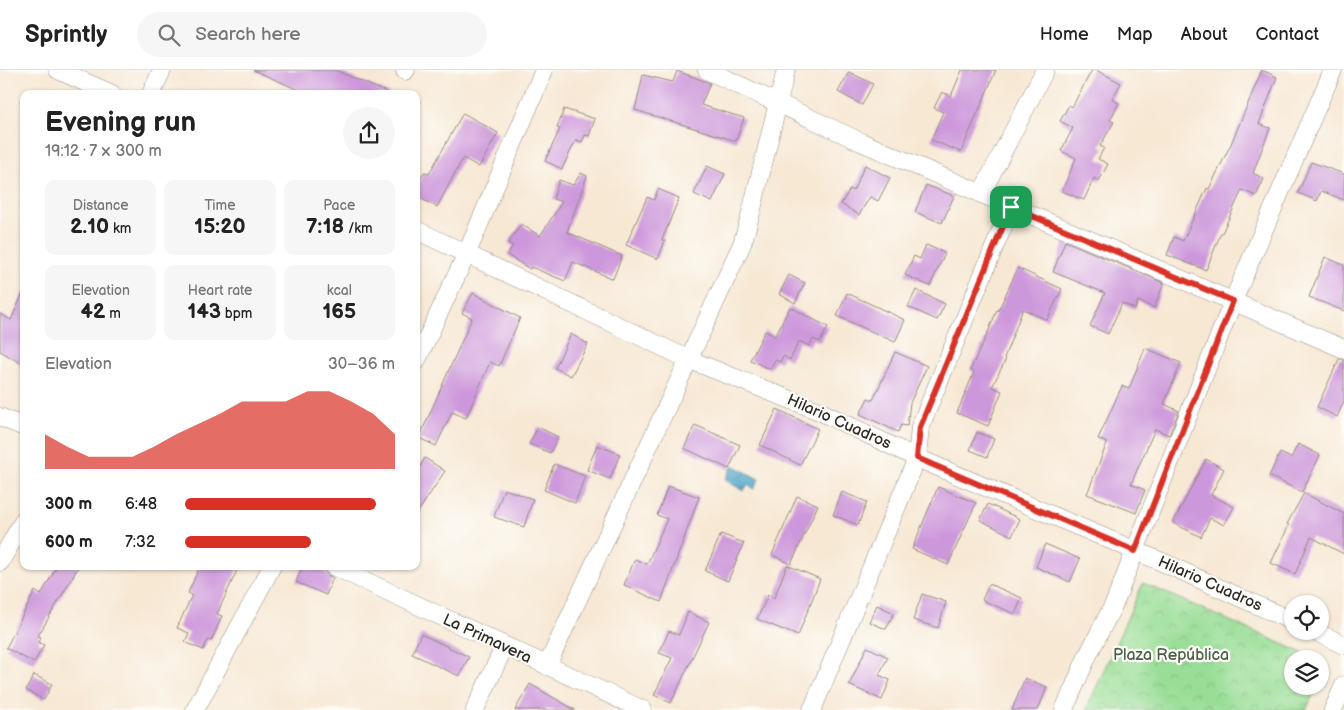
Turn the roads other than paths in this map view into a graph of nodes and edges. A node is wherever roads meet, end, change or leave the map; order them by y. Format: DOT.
graph roads {
  1 [pos="58,70"];
  2 [pos="162,70"];
  3 [pos="544,70"];
  4 [pos="707,70"];
  5 [pos="786,70"];
  6 [pos="1045,70"];
  7 [pos="1333,70"];
  8 [pos="103,90"];
  9 [pos="153,90"];
  10 [pos="778,102"];
  11 [pos="981,194"];
  12 [pos="1011,207"];
  13 [pos="420,232"];
  14 [pos="467,253"];
  15 [pos="1233,301"];
  16 [pos="1344,349"];
  17 [pos="420,353"];
  18 [pos="690,360"];
  19 [pos="0,417"];
  20 [pos="20,425"];
  21 [pos="917,458"];
  22 [pos="20,527"];
  23 [pos="1135,551"];
  24 [pos="0,562"];
  25 [pos="270,570"];
  26 [pos="341,570"];
  27 [pos="1284,617"];
  28 [pos="1329,638"];
  29 [pos="1344,645"];
  30 [pos="504,647"];
  31 [pos="547,666"];
  32 [pos="1344,685"];
  33 [pos="195,710"];
  34 [pos="475,710"];
  35 [pos="643,710"];
  36 [pos="812,710"];
  37 [pos="1064,710"];
  38 [pos="1333,710"];
  1 -- 8 [label="street"];
  2 -- 9 [label="street"];
  3 -- 14 [label="street"];
  4 -- 10 [label="street"];
  5 -- 10 [label="street"];
  6 -- 11 [label="street"];
  7 -- 15 [label="street"];
  10 -- 11 [label="street"];
  10 -- 18 [label="street"];
  11 -- 12 [label="street"];
  12 -- 15 [label="street"];
  12 -- 21 [label="street"];
  13 -- 14 [label="street, Hilario Cuadros"];
  14 -- 17 [label="street"];
  14 -- 18 [label="street, Hilario Cuadros"];
  15 -- 16 [label="street"];
  15 -- 23 [label="street"];
  18 -- 21 [label="street, Hilario Cuadros"];
  18 -- 31 [label="street"];
  19 -- 20 [label="street"];
  21 -- 23 [label="street, Hilario Cuadros"];
  21 -- 36 [label="street"];
  22 -- 24 [label="street"];
  23 -- 27 [label="street, Hilario Cuadros"];
  23 -- 37 [label="street"];
  25 -- 33 [label="street"];
  26 -- 30 [label="street, La Primavera"];
  28 -- 29 [label="street"];
  30 -- 31 [label="street, La Primavera"];
  30 -- 34 [label="street"];
  31 -- 35 [label="street, La Primavera"];
  32 -- 38 [label="street"];
}
